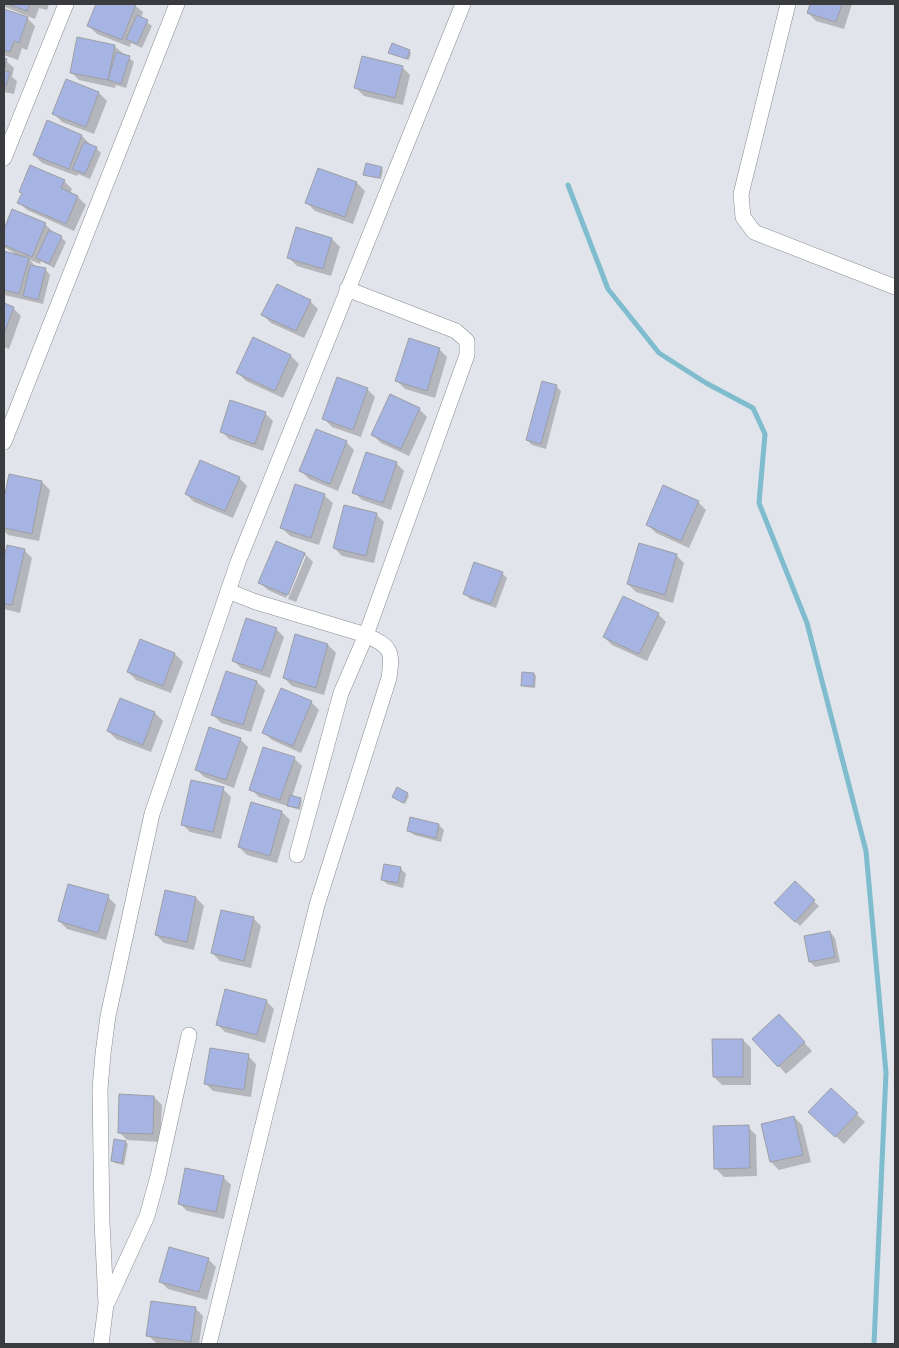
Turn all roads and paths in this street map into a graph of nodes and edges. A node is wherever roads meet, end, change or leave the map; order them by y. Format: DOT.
graph roads {
  1 [pos="66,4"];
  2 [pos="177,4"];
  3 [pos="463,4"];
  4 [pos="788,4"];
  5 [pos="4,158"];
  6 [pos="895,287"];
  7 [pos="347,289"];
  8 [pos="4,442"];
  9 [pos="228,591"];
  10 [pos="366,635"];
  11 [pos="297,855"];
  12 [pos="188,1035"];
  13 [pos="106,1304"];
  14 [pos="102,1344"];
  15 [pos="209,1344"];
  1 -- 5 [label="street"];
  2 -- 8 [label="street"];
  3 -- 7 [label="street"];
  4 -- 6 [label="street"];
  7 -- 9 [label="street"];
  7 -- 10 [label="street"];
  9 -- 10 [label="street"];
  9 -- 13 [label="street"];
  10 -- 11 [label="street"];
  10 -- 15 [label="street"];
  12 -- 13 [label="street"];
  13 -- 14 [label="street"];
}
